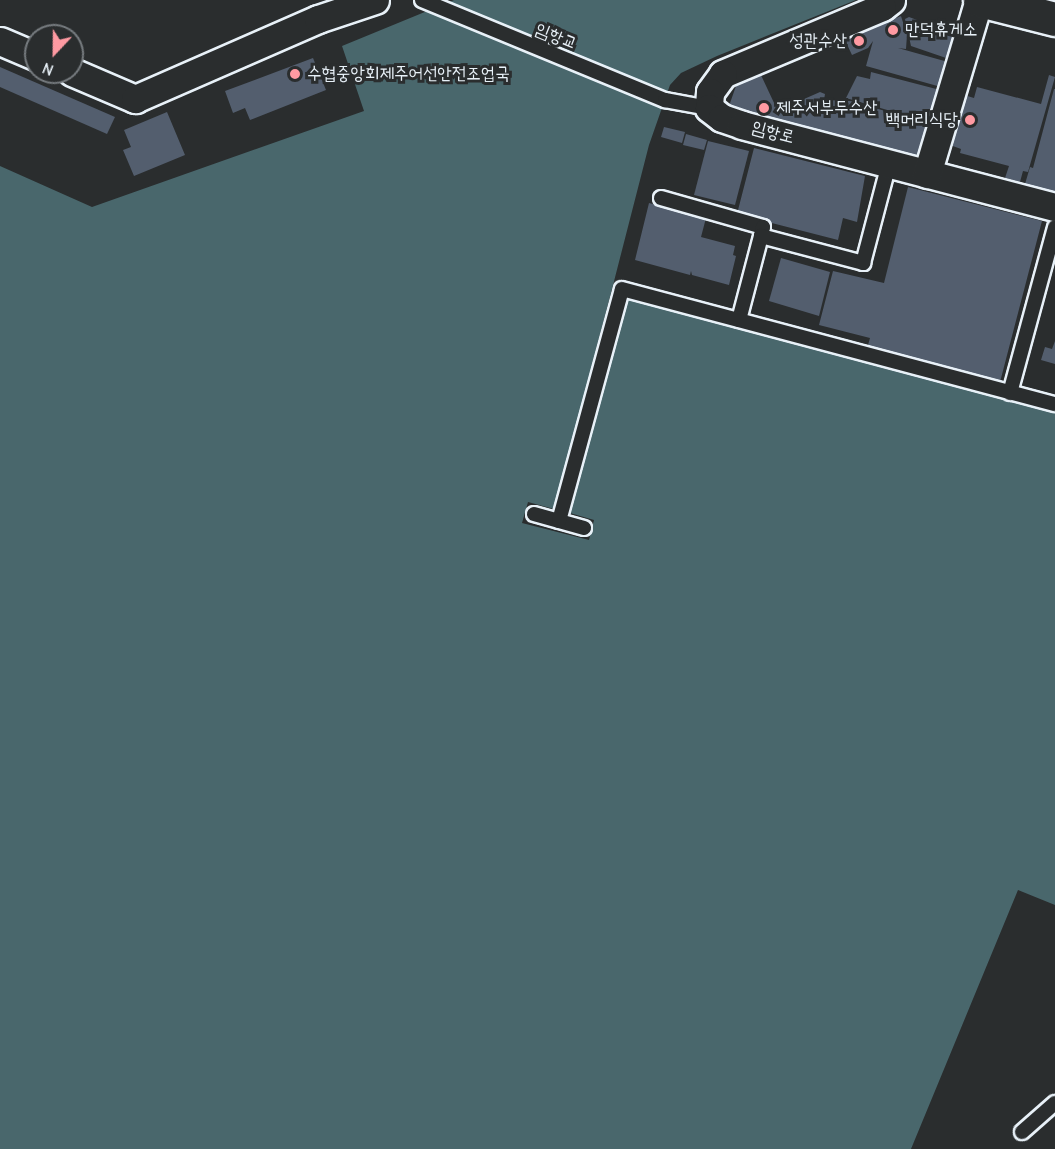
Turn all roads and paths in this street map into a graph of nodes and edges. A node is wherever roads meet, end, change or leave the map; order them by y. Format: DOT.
graph roads {
  1 [pos="375,0"];
  2 [pos="422,0"];
  3 [pos="891,0"];
  4 [pos="980,0"];
  5 [pos="315,10"];
  6 [pos="1055,19"];
  7 [pos="0,41"];
  8 [pos="24,51"];
  9 [pos="84,77"];
  10 [pos="709,108"];
  11 [pos="889,164"];
  12 [pos="927,174"];
  13 [pos="661,198"];
  14 [pos="1055,207"];
  15 [pos="1055,227"];
  16 [pos="761,236"];
  17 [pos="739,320"];
  18 [pos="1010,393"];
  19 [pos="1055,404"];
  20 [pos="534,514"];
  21 [pos="559,521"];
  22 [pos="584,528"];
  23 [pos="1055,1103"];
  24 [pos="1022,1132"];
  1 -- 5 [label="street"];
  2 -- 10 [label="lane, 임항교"];
  3 -- 10 [label="street"];
  4 -- 6 [label="main road"];
  4 -- 12 [label="street"];
  5 -- 9 [label="street"];
  7 -- 8 [label="street"];
  10 -- 11 [label="street, 임항로"];
  11 -- 12 [label="street, 임항로"];
  11 -- 16 [label="lane"];
  12 -- 14 [label="street, 임항로"];
  13 -- 16 [label="lane"];
  15 -- 18 [label="lane"];
  16 -- 17 [label="lane"];
  17 -- 18 [label="lane"];
  17 -- 21 [label="lane"];
  18 -- 19 [label="lane"];
  20 -- 21 [label="lane"];
  21 -- 22 [label="lane"];
  23 -- 24 [label="lane"];
}
